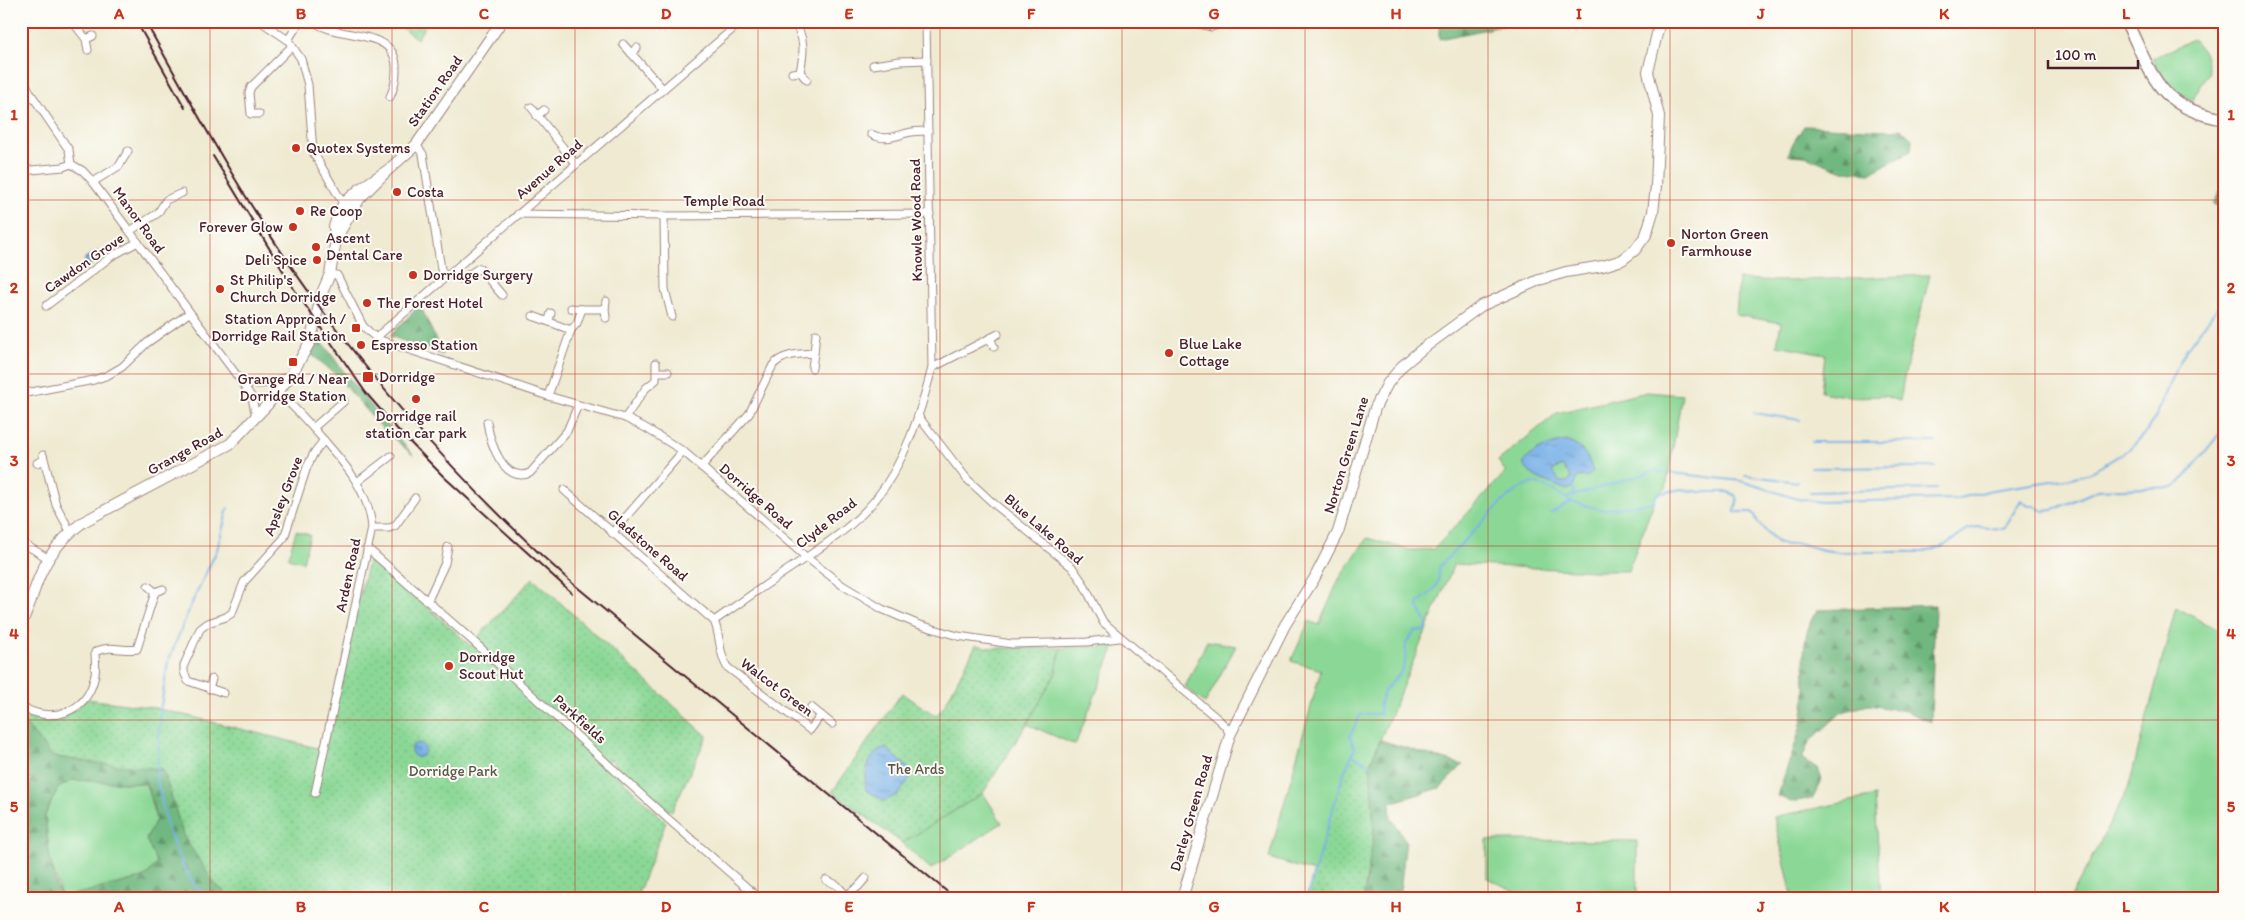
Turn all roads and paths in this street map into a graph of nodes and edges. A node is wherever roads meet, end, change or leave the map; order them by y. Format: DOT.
graph roads {
  1 [pos="72,21"];
  2 [pos="260,21"];
  3 [pos="300,21"];
  4 [pos="313,21"];
  5 [pos="502,21"];
  6 [pos="742,21"];
  7 [pos="793,21"];
  8 [pos="926,21"];
  9 [pos="1186,21"];
  10 [pos="1231,21"];
  11 [pos="1660,21"];
  12 [pos="2126,21"];
  13 [pos="290,43"];
  14 [pos="623,44"];
  15 [pos="637,48"];
  16 [pos="88,50"];
  17 [pos="631,53"];
  18 [pos="927,60"];
  19 [pos="873,66"];
  20 [pos="21,75"];
  21 [pos="807,80"];
  22 [pos="663,89"];
  23 [pos="390,97"];
  24 [pos="531,107"];
  25 [pos="544,110"];
  26 [pos="259,114"];
  27 [pos="537,116"];
  28 [pos="2224,118"];
  29 [pos="928,131"];
  30 [pos="871,134"];
  31 [pos="416,145"];
  32 [pos="129,155"];
  33 [pos="71,164"];
  34 [pos="576,164"];
  35 [pos="21,171"];
  36 [pos="93,182"];
  37 [pos="182,193"];
  38 [pos="348,206"];
  39 [pos="518,214"];
  40 [pos="930,214"];
  41 [pos="664,216"];
  42 [pos="130,231"];
  43 [pos="138,242"];
  44 [pos="453,270"];
  45 [pos="330,274"];
  46 [pos="445,278"];
  47 [pos="502,295"];
  48 [pos="606,301"];
  49 [pos="46,306"];
  50 [pos="571,308"];
  51 [pos="582,309"];
  52 [pos="605,309"];
  53 [pos="189,313"];
  54 [pos="533,316"];
  55 [pos="672,317"];
  56 [pos="606,318"];
  57 [pos="571,330"];
  58 [pos="816,334"];
  59 [pos="998,334"];
  60 [pos="990,338"];
  61 [pos="377,339"];
  62 [pos="994,347"];
  63 [pos="814,353"];
  64 [pos="656,363"];
  65 [pos="812,368"];
  66 [pos="932,368"];
  67 [pos="657,372"];
  68 [pos="668,372"];
  69 [pos="292,374"];
  70 [pos="241,381"];
  71 [pos="278,393"];
  72 [pos="21,394"];
  73 [pos="548,396"];
  74 [pos="343,400"];
  75 [pos="578,405"];
  76 [pos="918,416"];
  77 [pos="256,417"];
  78 [pos="625,418"];
  79 [pos="487,422"];
  80 [pos="313,428"];
  81 [pos="324,440"];
  82 [pos="683,451"];
  83 [pos="391,456"];
  84 [pos="41,459"];
  85 [pos="701,467"];
  86 [pos="357,482"];
  87 [pos="564,490"];
  88 [pos="415,503"];
  89 [pos="372,528"];
  90 [pos="70,532"];
  91 [pos="612,533"];
  92 [pos="21,542"];
  93 [pos="448,547"];
  94 [pos="368,548"];
  95 [pos="806,557"];
  96 [pos="49,559"];
  97 [pos="148,586"];
  98 [pos="163,589"];
  99 [pos="155,592"];
  100 [pos="428,600"];
  101 [pos="714,621"];
  102 [pos="21,623"];
  103 [pos="1119,638"];
  104 [pos="94,643"];
  105 [pos="95,652"];
  106 [pos="212,679"];
  107 [pos="209,689"];
  108 [pos="224,694"];
  109 [pos="21,706"];
  110 [pos="811,707"];
  111 [pos="821,715"];
  112 [pos="1219,720"];
  113 [pos="1237,721"];
  114 [pos="832,724"];
  115 [pos="1230,735"];
  116 [pos="315,793"];
  117 [pos="866,878"];
  118 [pos="826,880"];
  119 [pos="844,897"];
  120 [pos="760,899"];
  121 [pos="1182,899"];
  1 -- 16 [label="street"];
  2 -- 13 [label="street"];
  3 -- 13 [label="street"];
  4 -- 23 [label="street"];
  5 -- 31 [label="street, Station Road"];
  6 -- 22 [label="street, Avenue Road"];
  7 -- 21 [label="street"];
  8 -- 18 [label="street, Knowle Wood Road"];
  9 -- 10 [label="street"];
  11 -- 113 [label="street, Norton Green Lane"];
  12 -- 28 [label="main road"];
  13 -- 26 [label="street"];
  13 -- 38 [label="street"];
  14 -- 17 [label="street"];
  15 -- 17 [label="street"];
  17 -- 22 [label="street"];
  18 -- 19 [label="street"];
  18 -- 29 [label="street, Knowle Wood Road"];
  20 -- 33 [label="street"];
  22 -- 34 [label="street, Avenue Road"];
  24 -- 27 [label="street"];
  25 -- 27 [label="street"];
  27 -- 34 [label="street"];
  29 -- 30 [label="street"];
  29 -- 40 [label="street, Knowle Wood Road"];
  31 -- 38 [label="street, Station Road"];
  31 -- 46 [label="street"];
  32 -- 36 [label="street"];
  33 -- 35 [label="street"];
  33 -- 36 [label="street, Manor Road"];
  34 -- 39 [label="street, Avenue Road"];
  36 -- 42 [label="street, Manor Road"];
  37 -- 42 [label="street"];
  38 -- 45 [label="street, Station Road"];
  39 -- 41 [label="street, Temple Road"];
  39 -- 44 [label="street, Avenue Road"];
  40 -- 41 [label="street, Temple Road"];
  40 -- 66 [label="street, Knowle Wood Road"];
  41 -- 55 [label="street"];
  42 -- 43 [label="street, Manor Road"];
  43 -- 49 [label="street, Cawdon Grove"];
  43 -- 53 [label="street, Manor Road"];
  44 -- 46 [label="street, Avenue Road"];
  44 -- 47 [label="street"];
  45 -- 61 [label="street"];
  45 -- 69 [label="street, Grange Road"];
  46 -- 61 [label="street, Avenue Road"];
  48 -- 52 [label="street"];
  50 -- 51 [label="street"];
  51 -- 52 [label="street"];
  51 -- 57 [label="street"];
  52 -- 56 [label="street"];
  53 -- 70 [label="street, Manor Road"];
  53 -- 72 [label="street"];
  54 -- 57 [label="street"];
  57 -- 73 [label="street"];
  58 -- 63 [label="street"];
  59 -- 60 [label="street"];
  60 -- 62 [label="street"];
  60 -- 66 [label="street"];
  61 -- 73 [label="street, Dorridge Road"];
  63 -- 65 [label="street"];
  63 -- 85 [label="street"];
  64 -- 67 [label="street"];
  66 -- 76 [label="street, Knowle Wood Road"];
  67 -- 68 [label="street"];
  67 -- 78 [label="street"];
  69 -- 70 [label="street"];
  69 -- 71 [label="street, Grange Road"];
  70 -- 77 [label="street, Manor Road"];
  71 -- 77 [label="street, Grange Road"];
  71 -- 80 [label="street, Arden Road"];
  73 -- 75 [label="street, Dorridge Road"];
  74 -- 80 [label="street"];
  75 -- 78 [label="street, Dorridge Road"];
  75 -- 79 [label="street"];
  76 -- 95 [label="street, Clyde Road"];
  76 -- 103 [label="street, Blue Lake Road"];
  77 -- 90 [label="street, Grange Road"];
  78 -- 82 [label="street, Dorridge Road"];
  80 -- 81 [label="street, Arden Road"];
  81 -- 86 [label="street, Arden Road"];
  81 -- 107 [label="street, Apsley Grove"];
  82 -- 85 [label="street, Dorridge Road"];
  82 -- 91 [label="street"];
  83 -- 86 [label="street"];
  84 -- 90 [label="street"];
  85 -- 95 [label="street, Dorridge Road"];
  86 -- 89 [label="street, Arden Road"];
  87 -- 91 [label="street, Gladstone Road"];
  88 -- 89 [label="street"];
  89 -- 94 [label="street, Arden Road"];
  90 -- 96 [label="street, Grange Road"];
  91 -- 101 [label="street, Gladstone Road"];
  92 -- 96 [label="street"];
  93 -- 100 [label="street"];
  94 -- 100 [label="street, Parkfields"];
  94 -- 116 [label="street, Arden Road"];
  95 -- 101 [label="street, Clyde Road"];
  95 -- 103 [label="street, Dorridge Road"];
  96 -- 102 [label="street, Grange Road"];
  97 -- 99 [label="street"];
  98 -- 99 [label="street"];
  99 -- 105 [label="street"];
  100 -- 120 [label="street, Parkfields"];
  101 -- 111 [label="street, Walcot Green"];
  103 -- 112 [label="street, Blue Lake Road"];
  104 -- 105 [label="street"];
  105 -- 109 [label="street"];
  106 -- 107 [label="street"];
  107 -- 108 [label="street, Apsley Grove"];
  110 -- 111 [label="street"];
  111 -- 114 [label="street"];
  112 -- 113 [label="street"];
  112 -- 115 [label="street, Blue Lake Road"];
  113 -- 115 [label="street, Norton Green Lane"];
  115 -- 121 [label="street, Darley Green Road"];
  117 -- 119 [label="street"];
  118 -- 119 [label="street"];
}
